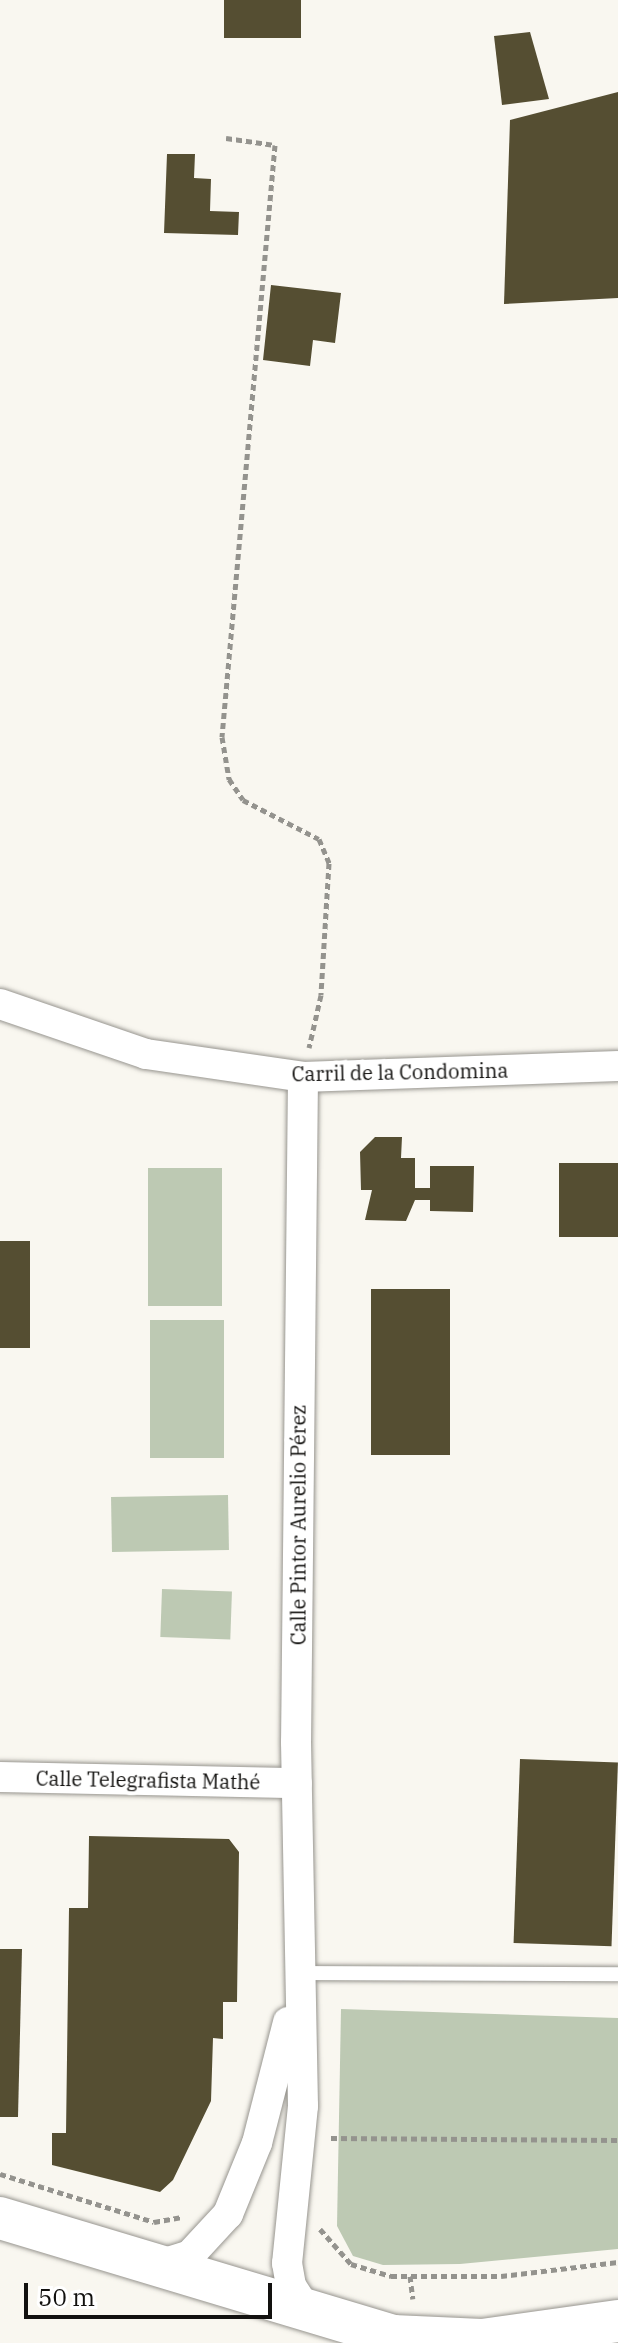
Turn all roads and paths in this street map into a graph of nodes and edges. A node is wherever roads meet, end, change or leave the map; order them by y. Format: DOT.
graph roads {
  1 [pos="226,138"];
  2 [pos="0,1004"];
  3 [pos="618,1066"];
  4 [pos="303,1077"];
  5 [pos="0,1777"];
  6 [pos="297,1783"];
  7 [pos="298,1973"];
  8 [pos="618,1974"];
  9 [pos="618,2140"];
  10 [pos="328,2154"];
  11 [pos="326,2215"];
  12 [pos="0,2218"];
  13 [pos="326,2230"];
  14 [pos="151,2267"];
  15 [pos="308,2312"];
  16 [pos="618,2321"];
  1 -- 4 [label="path"];
  2 -- 4 [label="street, Carril de la Condomina"];
  3 -- 4 [label="street, Carril de la Condomina"];
  4 -- 6 [label="street, Calle Pintor Aurelio Pérez"];
  5 -- 6 [label="street, Calle Telegrafista Mathé"];
  6 -- 7 [label="street, Calle Pintor Aurelio Pérez"];
  7 -- 8 [label="lane"];
  7 -- 14 [label="street, Calle Pintor Aurelio Pérez"];
  7 -- 15 [label="street, Calle Pintor Aurelio Pérez"];
  9 -- 10 [label="path"];
  11 -- 13 [label="path"];
  12 -- 14 [label="main road"];
  14 -- 15 [label="main road"];
  15 -- 16 [label="main road"];
}
